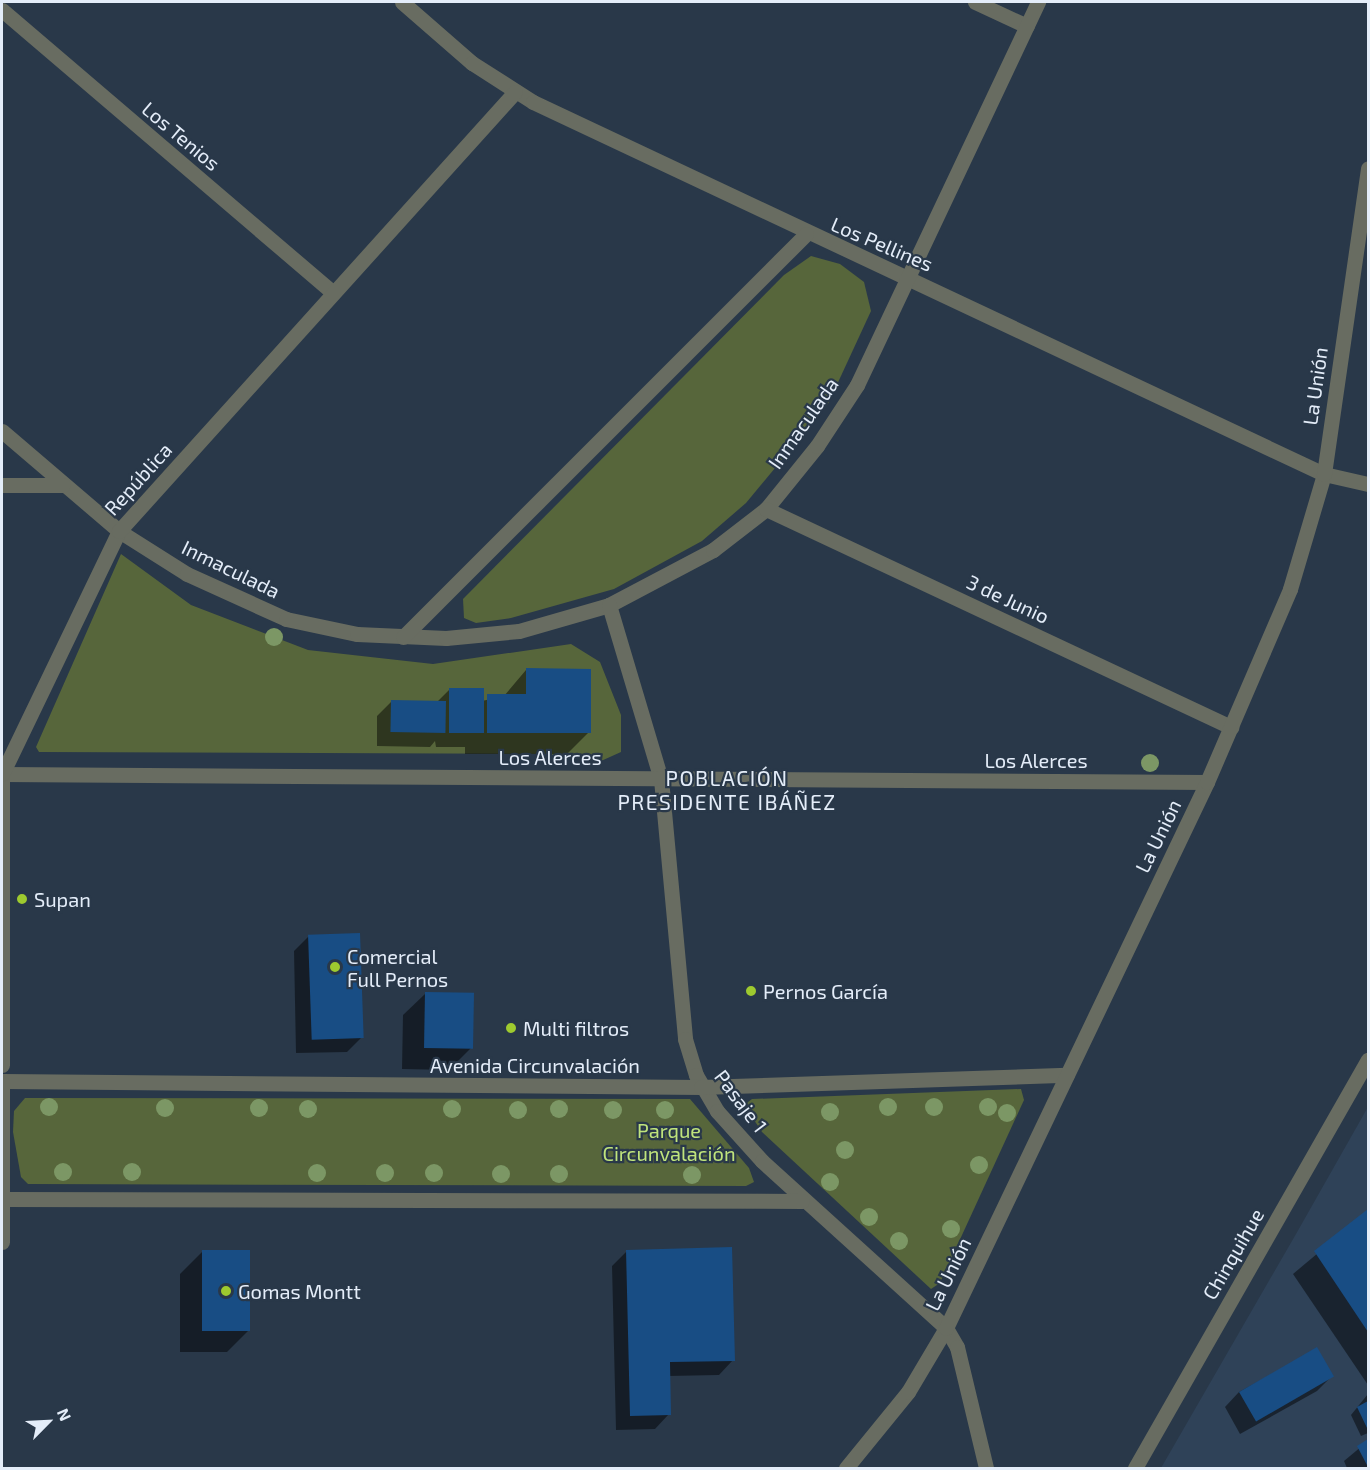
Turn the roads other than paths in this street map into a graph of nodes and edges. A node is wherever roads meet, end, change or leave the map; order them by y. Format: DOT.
graph roads {
  1 [pos="402,2"];
  2 [pos="975,2"];
  3 [pos="1038,2"];
  4 [pos="2,10"];
  5 [pos="1027,26"];
  6 [pos="515,92"];
  7 [pos="1368,168"];
  8 [pos="806,234"];
  9 [pos="907,276"];
  10 [pos="333,293"];
  11 [pos="2,431"];
  12 [pos="1324,474"];
  13 [pos="1368,484"];
  14 [pos="2,485"];
  15 [pos="63,486"];
  16 [pos="766,509"];
  17 [pos="119,531"];
  18 [pos="609,605"];
  19 [pos="403,637"];
  20 [pos="1231,727"];
  21 [pos="2,774"];
  22 [pos="661,779"];
  23 [pos="1207,782"];
  24 [pos="1368,1060"];
  25 [pos="2,1065"];
  26 [pos="1067,1075"];
  27 [pos="2,1082"];
  28 [pos="702,1087"];
  29 [pos="2,1199"];
  30 [pos="802,1201"];
  31 [pos="2,1242"];
  32 [pos="946,1328"];
  33 [pos="846,1468"];
  34 [pos="986,1468"];
  35 [pos="1135,1468"];
  1 -- 6 [label="street, Los Pellines"];
  2 -- 5 [label="street"];
  3 -- 5 [label="street, Inmaculada"];
  4 -- 10 [label="street, Los Tenios"];
  5 -- 9 [label="street, Inmaculada"];
  6 -- 8 [label="street, Los Pellines"];
  6 -- 10 [label="street, República"];
  7 -- 12 [label="street, La Unión"];
  8 -- 9 [label="street, Los Pellines"];
  8 -- 19 [label="street"];
  9 -- 12 [label="street, Los Pellines"];
  9 -- 16 [label="street, Inmaculada"];
  10 -- 17 [label="street, República"];
  11 -- 15 [label="street, Inmaculada"];
  12 -- 13 [label="street, Los Pellines"];
  12 -- 20 [label="street, La Unión"];
  14 -- 15 [label="street"];
  15 -- 17 [label="street, Inmaculada"];
  16 -- 18 [label="street, Inmaculada"];
  16 -- 20 [label="street, 3 de Junio"];
  17 -- 19 [label="street, Inmaculada"];
  17 -- 21 [label="street, República"];
  18 -- 19 [label="street, Inmaculada"];
  18 -- 22 [label="street, Pasaje 1"];
  20 -- 23 [label="street, La Unión"];
  21 -- 22 [label="street, Los Alerces"];
  21 -- 25 [label="street, República"];
  22 -- 23 [label="street, Los Alerces"];
  22 -- 28 [label="street, Pasaje 1"];
  23 -- 26 [label="street, La Unión"];
  24 -- 35 [label="street, Chinquihue"];
  26 -- 28 [label="street, Avenida Circunvalación"];
  26 -- 32 [label="street, La Unión"];
  27 -- 28 [label="street, Avenida Circunvalación"];
  27 -- 29 [label="street"];
  28 -- 30 [label="street, Pasaje 1"];
  29 -- 30 [label="street"];
  29 -- 31 [label="street"];
  30 -- 32 [label="street, Pasaje 1"];
  32 -- 33 [label="street, La Unión"];
  32 -- 34 [label="street, Pasaje 1"];
}
